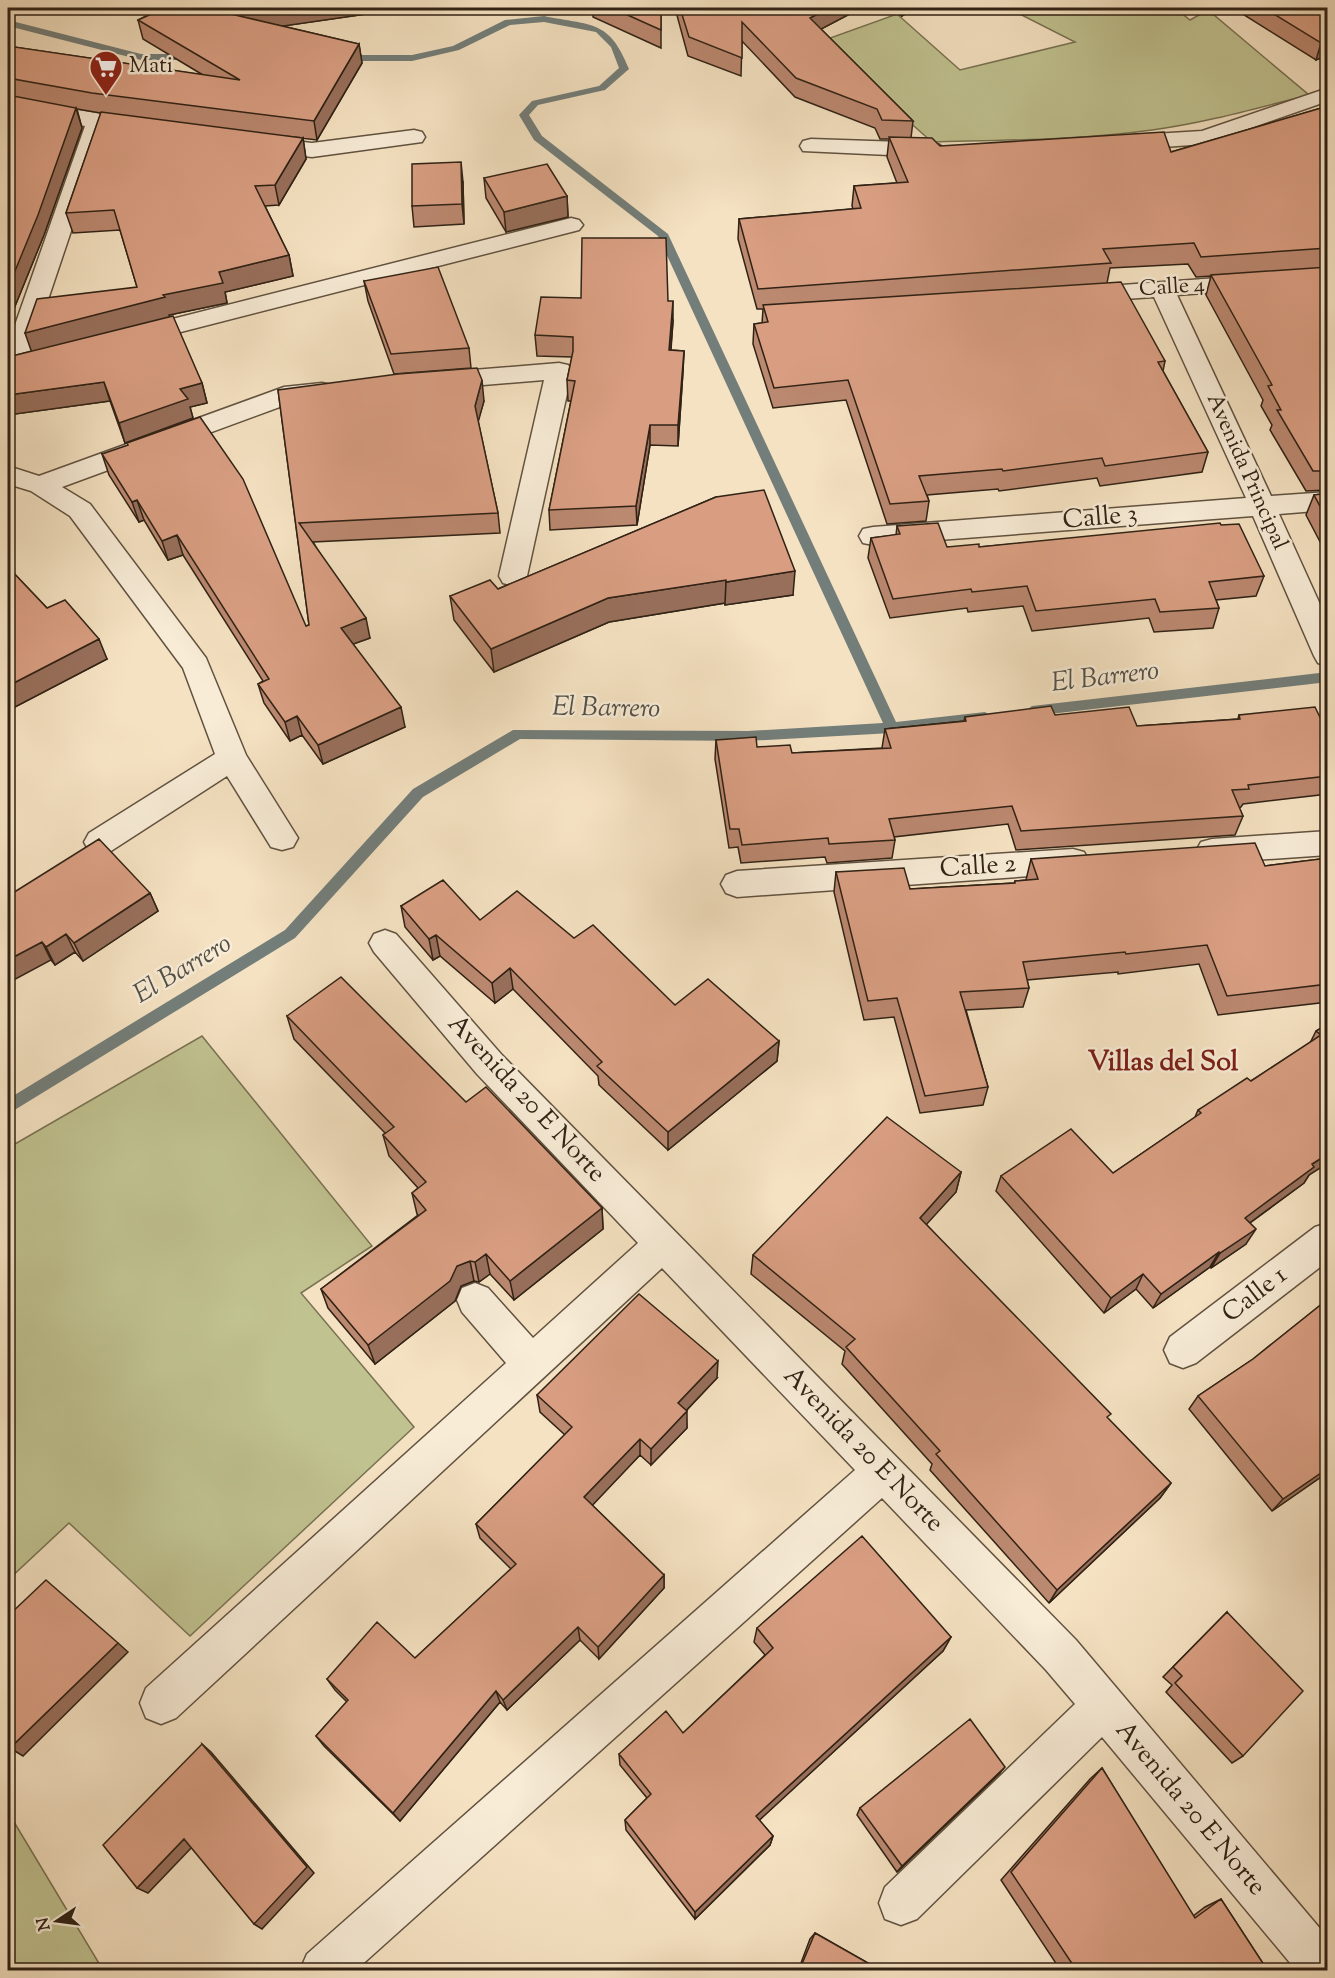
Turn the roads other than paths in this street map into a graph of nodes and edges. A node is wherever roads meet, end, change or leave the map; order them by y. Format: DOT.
graph roads {
  1 [pos="1328,94"];
  2 [pos="8,105"];
  3 [pos="97,122"];
  4 [pos="165,131"];
  5 [pos="414,137"];
  6 [pos="244,141"];
  7 [pos="1100,144"];
  8 [pos="811,146"];
  9 [pos="951,150"];
  10 [pos="572,225"];
  11 [pos="1328,278"];
  12 [pos="1162,289"];
  13 [pos="1057,296"];
  14 [pos="114,341"];
  15 [pos="18,366"];
  16 [pos="408,384"];
  17 [pos="350,388"];
  18 [pos="8,475"];
  19 [pos="40,485"];
  20 [pos="1328,501"];
  21 [pos="1262,505"];
  22 [pos="873,537"];
  23 [pos="513,576"];
  24 [pos="1327,656"];
  25 [pos="232,758"];
  26 [pos="282,838"];
  27 [pos="99,843"];
  28 [pos="1328,843"];
  29 [pos="1186,853"];
  30 [pos="1103,858"];
  31 [pos="737,884"];
  32 [pos="385,943"];
  33 [pos="1328,1239"];
  34 [pos="664,1244"];
  35 [pos="475,1300"];
  36 [pos="1183,1350"];
  37 [pos="532,1365"];
  38 [pos="883,1471"];
  39 [pos="161,1703"];
  40 [pos="1104,1706"];
  41 [pos="901,1903"];
  42 [pos="323,1971"];
  43 [pos="1325,1971"];
  1 -- 7 [label="street"];
  2 -- 3 [label="street"];
  3 -- 4 [label="street"];
  3 -- 15 [label="street"];
  5 -- 6 [label="street"];
  8 -- 9 [label="street"];
  10 -- 14 [label="street"];
  11 -- 12 [label="street, Calle 4"];
  12 -- 13 [label="street, Calle 4"];
  12 -- 21 [label="street, Avenida Principal"];
  16 -- 23 [label="street"];
  17 -- 19 [label="street"];
  18 -- 19 [label="street"];
  19 -- 25 [label="street"];
  20 -- 21 [label="street, Calle 3"];
  21 -- 22 [label="street, Calle 3"];
  21 -- 24 [label="street, Avenida Principal"];
  25 -- 26 [label="street"];
  25 -- 27 [label="street"];
  28 -- 29 [label="street"];
  30 -- 31 [label="street, Calle 2"];
  32 -- 34 [label="street, Avenida 20 E Norte"];
  33 -- 36 [label="street, Calle 1"];
  34 -- 37 [label="street"];
  34 -- 38 [label="street, Avenida 20 E Norte"];
  35 -- 37 [label="street"];
  37 -- 39 [label="street"];
  38 -- 40 [label="street, Avenida 20 E Norte"];
  38 -- 42 [label="street"];
  40 -- 41 [label="street"];
  40 -- 43 [label="street, Avenida 20 E Norte"];
}
